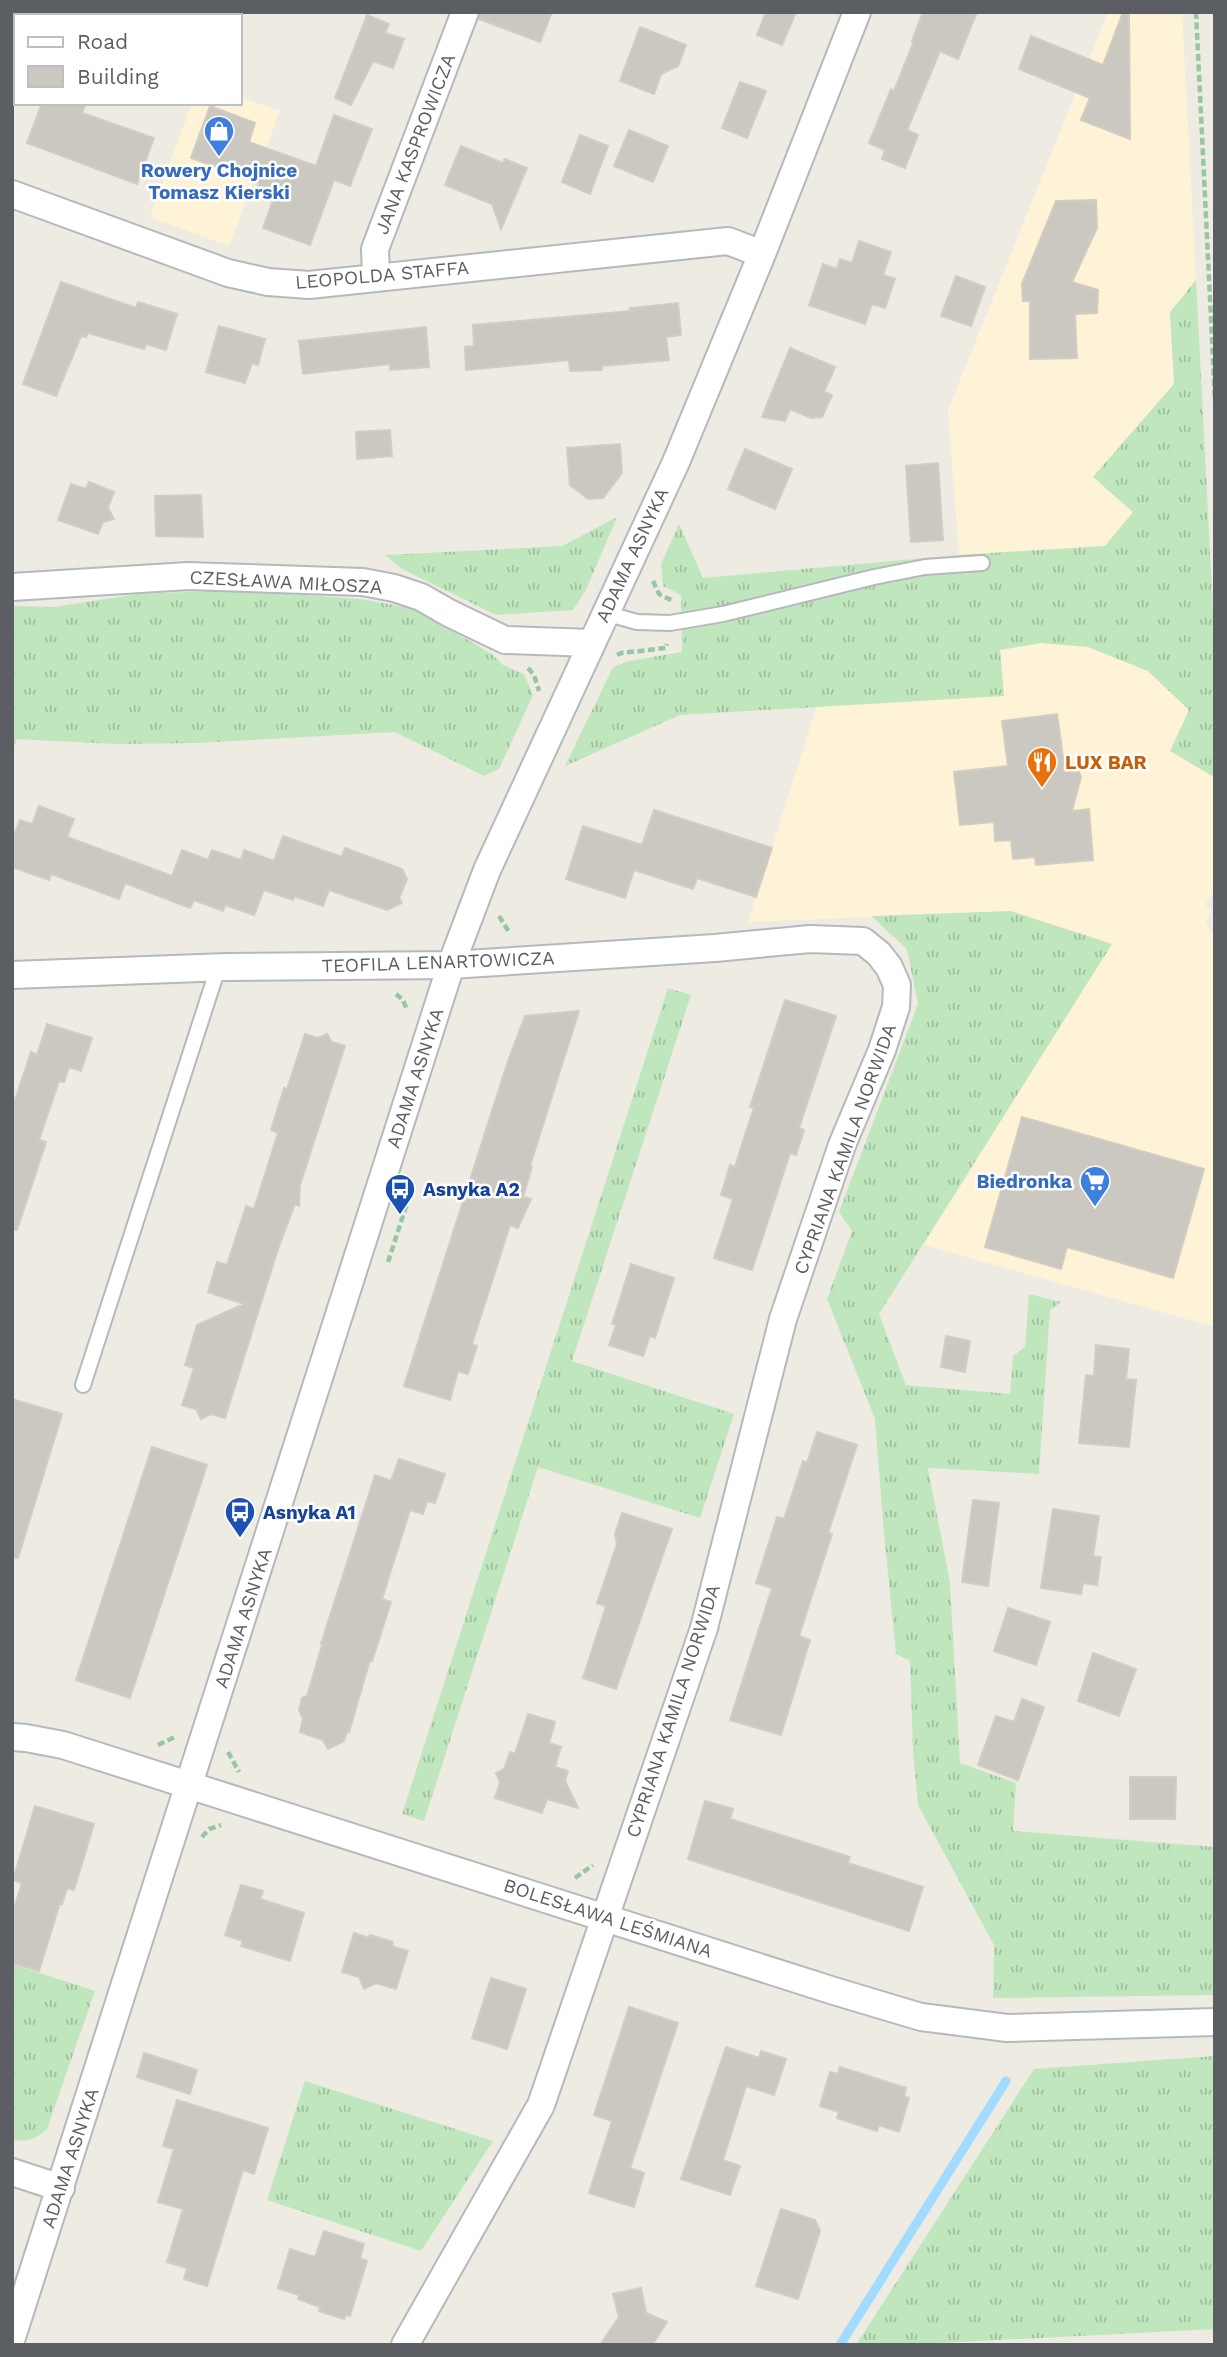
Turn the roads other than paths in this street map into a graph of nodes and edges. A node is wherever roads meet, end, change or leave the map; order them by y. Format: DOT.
graph roads {
  1 [pos="465,12"];
  2 [pos="857,12"];
  3 [pos="12,194"];
  4 [pos="762,254"];
  5 [pos="376,277"];
  6 [pos="982,563"];
  7 [pos="12,587"];
  8 [pos="605,613"];
  9 [pos="601,651"];
  10 [pos="863,942"];
  11 [pos="451,965"];
  12 [pos="218,968"];
  13 [pos="12,975"];
  14 [pos="83,1385"];
  15 [pos="12,1737"];
  16 [pos="191,1785"];
  17 [pos="606,1916"];
  18 [pos="1215,2022"];
  19 [pos="12,2172"];
  20 [pos="61,2188"];
  21 [pos="12,2337"];
  22 [pos="405,2345"];
  1 -- 5 [label="street, JANA KASPROWICZA"];
  2 -- 4 [label="street, ADAMA ASNYKA"];
  3 -- 5 [label="street, LEOPOLDA STAFFA"];
  4 -- 5 [label="street, LEOPOLDA STAFFA"];
  4 -- 8 [label="street, ADAMA ASNYKA"];
  6 -- 8 [label="lane"];
  7 -- 9 [label="street, CZESŁAWA MIŁOSZA"];
  8 -- 9 [label="street, ADAMA ASNYKA"];
  9 -- 11 [label="street, ADAMA ASNYKA"];
  10 -- 11 [label="street, TEOFILA LENARTOWICZA"];
  10 -- 17 [label="street, CYPRIANA KAMILA NORWIDA"];
  11 -- 12 [label="street, TEOFILA LENARTOWICZA"];
  11 -- 16 [label="street, ADAMA ASNYKA"];
  12 -- 13 [label="street, TEOFILA LENARTOWICZA"];
  12 -- 14 [label="lane"];
  15 -- 16 [label="street, BOLESŁAWA LEŚMIANA"];
  16 -- 17 [label="street, BOLESŁAWA LEŚMIANA"];
  16 -- 20 [label="street, ADAMA ASNYKA"];
  17 -- 18 [label="street, BOLESŁAWA LEŚMIANA"];
  17 -- 22 [label="street, CYPRIANA KAMILA NORWIDA"];
  19 -- 20 [label="street"];
  20 -- 21 [label="street, ADAMA ASNYKA"];
}
